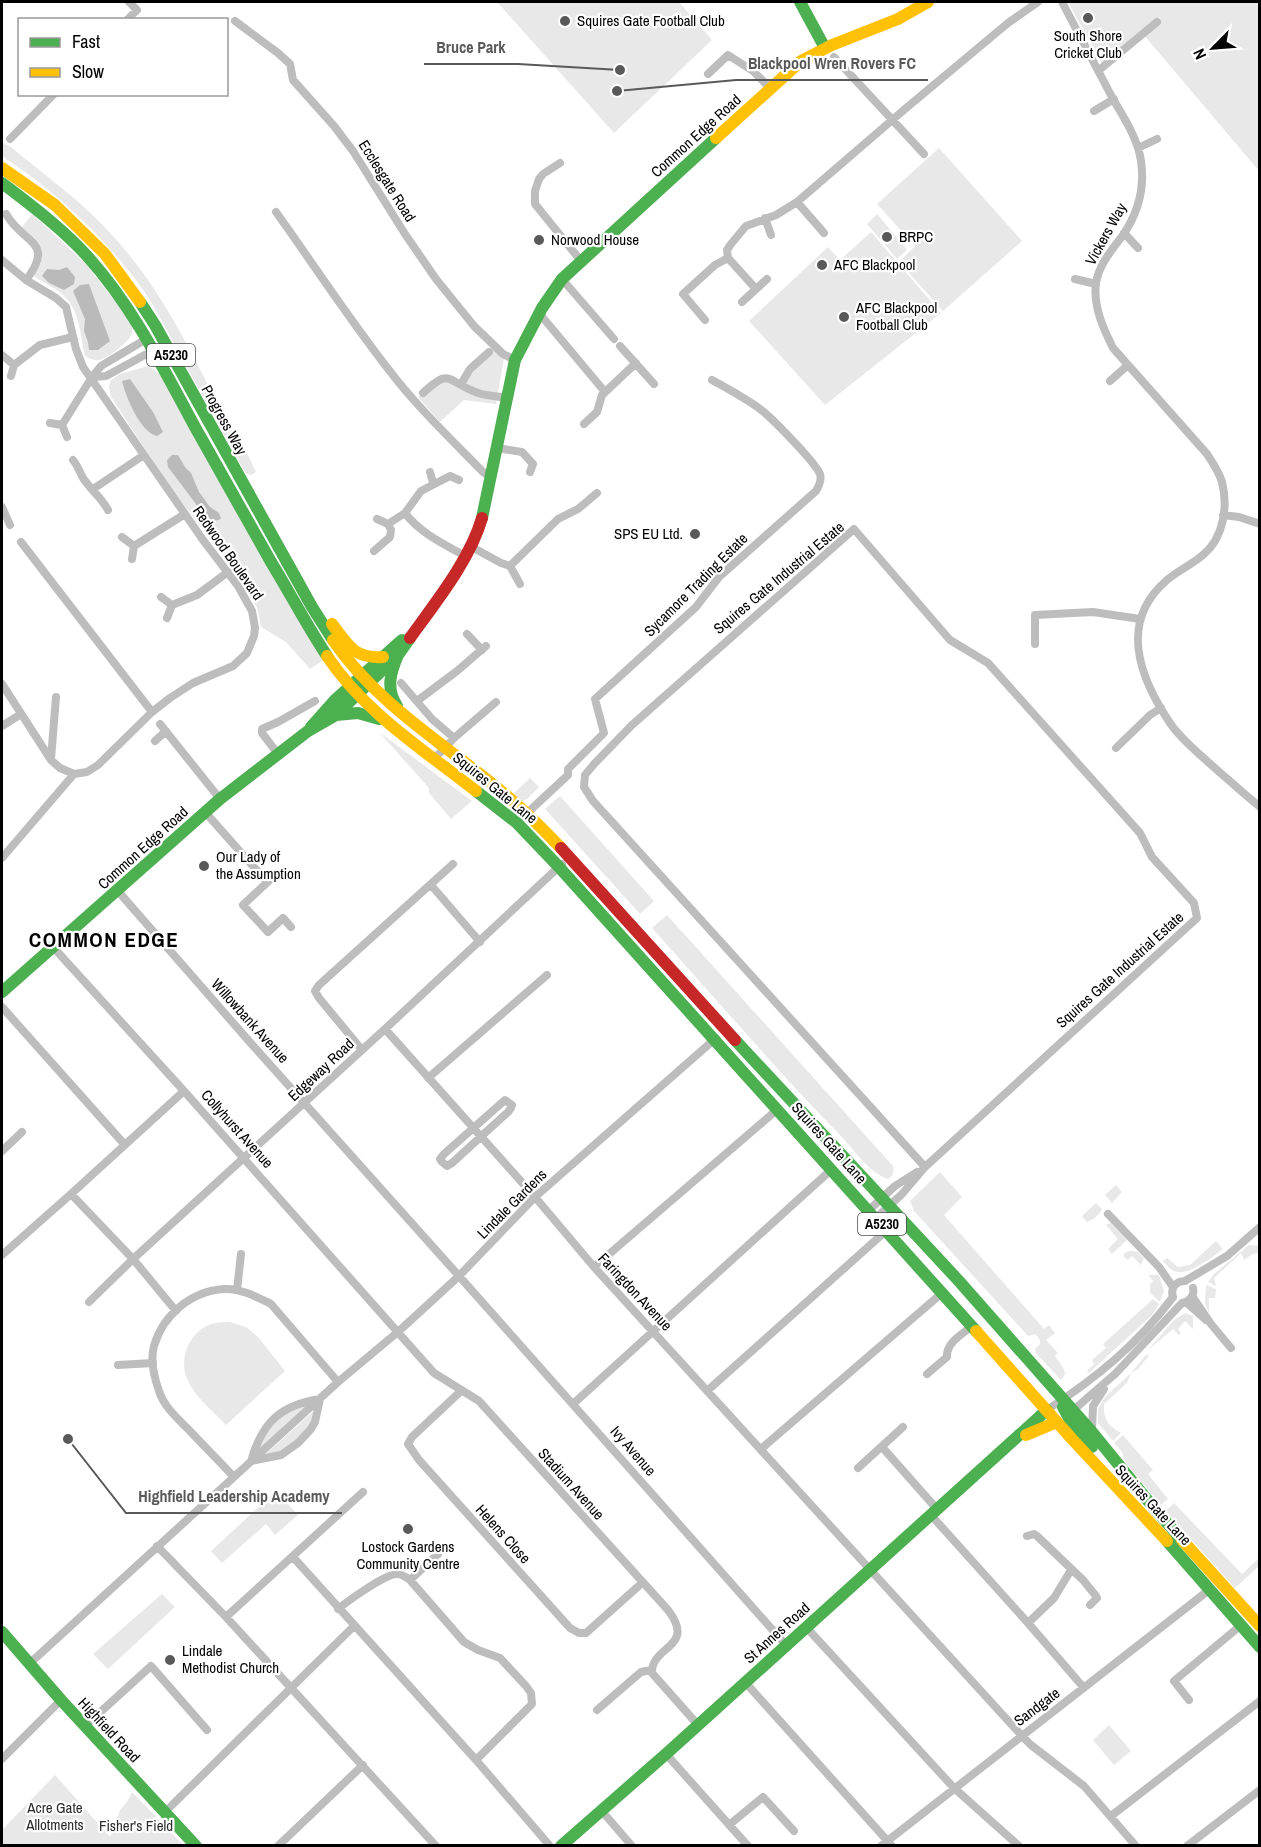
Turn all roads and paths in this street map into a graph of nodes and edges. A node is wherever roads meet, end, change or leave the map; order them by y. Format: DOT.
graph roads {
  1 [pos="129,2"];
  2 [pos="800,2"];
  3 [pos="928,2"];
  4 [pos="1038,2"];
  5 [pos="1062,2"];
  6 [pos="129,18"];
  7 [pos="235,21"];
  8 [pos="1157,22"];
  9 [pos="812,25"];
  10 [pos="839,42"];
  11 [pos="825,48"];
  12 [pos="834,57"];
  13 [pos="1098,71"];
  14 [pos="708,74"];
  15 [pos="771,89"];
  16 [pos="52,96"];
  17 [pos="1114,99"];
  18 [pos="1094,111"];
  19 [pos="893,119"];
  20 [pos="10,139"];
  21 [pos="1156,139"];
  22 [pos="1138,148"];
  23 [pos="924,154"];
  24 [pos="560,163"];
  25 [pos="2,168"];
  26 [pos="2,183"];
  27 [pos="797,202"];
  28 [pos="276,212"];
  29 [pos="6,214"];
  30 [pos="765,218"];
  31 [pos="824,233"];
  32 [pos="1124,233"];
  33 [pos="771,235"];
  34 [pos="1138,248"];
  35 [pos="728,258"];
  36 [pos="2,260"];
  37 [pos="581,261"];
  38 [pos="117,269"];
  39 [pos="562,279"];
  40 [pos="767,279"];
  41 [pos="1075,279"];
  42 [pos="26,280"];
  43 [pos="1096,284"];
  44 [pos="756,289"];
  45 [pos="742,302"];
  46 [pos="539,313"];
  47 [pos="705,320"];
  48 [pos="73,337"];
  49 [pos="151,346"];
  50 [pos="168,350"];
  51 [pos="489,352"];
  52 [pos="2,355"];
  53 [pos="516,360"];
  54 [pos="636,363"];
  55 [pos="14,365"];
  56 [pos="1128,365"];
  57 [pos="11,376"];
  58 [pos="92,377"];
  59 [pos="712,380"];
  60 [pos="1110,381"];
  61 [pos="461,384"];
  62 [pos="654,384"];
  63 [pos="605,392"];
  64 [pos="423,393"];
  65 [pos="507,399"];
  66 [pos="50,423"];
  67 [pos="584,424"];
  68 [pos="62,425"];
  69 [pos="67,437"];
  70 [pos="497,447"];
  71 [pos="144,455"];
  72 [pos="73,460"];
  73 [pos="542,462"];
  74 [pos="430,472"];
  75 [pos="491,477"];
  76 [pos="459,480"];
  77 [pos="433,483"];
  78 [pos="93,489"];
  79 [pos="597,493"];
  80 [pos="2,507"];
  81 [pos="108,510"];
  82 [pos="555,510"];
  83 [pos="405,513"];
  84 [pos="185,514"];
  85 [pos="1223,515"];
  86 [pos="377,519"];
  87 [pos="558,519"];
  88 [pos="388,524"];
  89 [pos="1260,524"];
  90 [pos="10,525"];
  91 [pos="122,537"];
  92 [pos="21,542"];
  93 [pos="134,546"];
  94 [pos="374,550"];
  95 [pos="468,551"];
  96 [pos="132,559"];
  97 [pos="510,566"];
  98 [pos="228,572"];
  99 [pos="520,584"];
  100 [pos="161,597"];
  101 [pos="310,601"];
  102 [pos="172,605"];
  103 [pos="168,618"];
  104 [pos="1140,619"];
  105 [pos="420,625"];
  106 [pos="467,634"];
  107 [pos="1035,644"];
  108 [pos="398,655"];
  109 [pos="383,657"];
  110 [pos="365,680"];
  111 [pos="401,683"];
  112 [pos="2,684"];
  113 [pos="354,691"];
  114 [pos="56,697"];
  115 [pos="315,701"];
  116 [pos="417,701"];
  117 [pos="496,702"];
  118 [pos="1161,708"];
  119 [pos="152,712"];
  120 [pos="21,714"];
  121 [pos="336,715"];
  122 [pos="404,715"];
  123 [pos="160,723"];
  124 [pos="389,723"];
  125 [pos="2,726"];
  126 [pos="308,730"];
  127 [pos="166,731"];
  128 [pos="454,738"];
  129 [pos="155,741"];
  130 [pos="445,748"];
  131 [pos="1116,748"];
  132 [pos="278,754"];
  133 [pos="51,759"];
  134 [pos="434,759"];
  135 [pos="74,774"];
  136 [pos="220,799"];
  137 [pos="1260,807"];
  138 [pos="205,812"];
  139 [pos="528,813"];
  140 [pos="517,823"];
  141 [pos="570,857"];
  142 [pos="2,858"];
  143 [pos="453,864"];
  144 [pos="560,867"];
  145 [pos="275,875"];
  146 [pos="267,882"];
  147 [pos="431,885"];
  148 [pos="117,890"];
  149 [pos="291,927"];
  150 [pos="268,932"];
  151 [pos="261,939"];
  152 [pos="480,942"];
  153 [pos="53,947"];
  154 [pos="547,975"];
  155 [pos="2,992"];
  156 [pos="2,1007"];
  157 [pos="385,1029"];
  158 [pos="726,1029"];
  159 [pos="715,1039"];
  160 [pos="362,1050"];
  161 [pos="428,1078"];
  162 [pos="184,1091"];
  163 [pos="305,1103"];
  164 [pos="778,1109"];
  165 [pos="472,1129"];
  166 [pos="22,1132"];
  167 [pos="480,1137"];
  168 [pos="125,1145"];
  169 [pos="2,1151"];
  170 [pos="245,1158"];
  171 [pos="925,1167"];
  172 [pos="832,1169"];
  173 [pos="71,1194"];
  174 [pos="535,1197"];
  175 [pos="886,1202"];
  176 [pos="873,1214"];
  177 [pos="1108,1214"];
  178 [pos="1260,1227"];
  179 [pos="887,1230"];
  180 [pos="241,1254"];
  181 [pos="2,1255"];
  182 [pos="133,1260"];
  183 [pos="1215,1265"];
  184 [pos="594,1267"];
  185 [pos="1159,1267"];
  186 [pos="459,1276"];
  187 [pos="1183,1281"];
  188 [pos="1173,1287"];
  189 [pos="237,1290"];
  190 [pos="942,1293"];
  191 [pos="1173,1297"];
  192 [pos="1188,1297"];
  193 [pos="90,1302"];
  194 [pos="176,1311"];
  195 [pos="972,1326"];
  196 [pos="399,1331"];
  197 [pos="652,1331"];
  198 [pos="1231,1348"];
  199 [pos="153,1363"];
  200 [pos="118,1365"];
  201 [pos="927,1374"];
  202 [pos="1115,1374"];
  203 [pos="338,1382"];
  204 [pos="462,1390"];
  205 [pos="707,1391"];
  206 [pos="320,1399"];
  207 [pos="573,1404"];
  208 [pos="1055,1404"];
  209 [pos="1065,1416"];
  210 [pos="903,1427"];
  211 [pos="1092,1432"];
  212 [pos="1012,1442"];
  213 [pos="882,1446"];
  214 [pos="761,1449"];
  215 [pos="251,1461"];
  216 [pos="858,1468"];
  217 [pos="234,1477"];
  218 [pos="363,1492"];
  219 [pos="933,1511"];
  220 [pos="1027,1536"];
  221 [pos="157,1546"];
  222 [pos="438,1554"];
  223 [pos="292,1557"];
  224 [pos="870,1568"];
  225 [pos="1071,1570"];
  226 [pos="410,1580"];
  227 [pos="642,1583"];
  228 [pos="1209,1590"];
  229 [pos="1090,1605"];
  230 [pos="338,1609"];
  231 [pos="226,1617"];
  232 [pos="1028,1623"];
  233 [pos="354,1626"];
  234 [pos="1240,1626"];
  235 [pos="1260,1626"];
  236 [pos="806,1627"];
  237 [pos="2,1632"];
  238 [pos="786,1645"];
  239 [pos="1260,1647"];
  240 [pos="29,1664"];
  241 [pos="651,1670"];
  242 [pos="745,1682"];
  243 [pos="291,1688"];
  244 [pos="1084,1688"];
  245 [pos="61,1700"];
  246 [pos="1189,1700"];
  247 [pos="1260,1701"];
  248 [pos="597,1710"];
  249 [pos="698,1725"];
  250 [pos="85,1726"];
  251 [pos="207,1730"];
  252 [pos="1022,1736"];
  253 [pos="666,1754"];
  254 [pos="2,1759"];
  255 [pos="476,1760"];
  256 [pos="363,1765"];
  257 [pos="954,1788"];
  258 [pos="1260,1791"];
  259 [pos="601,1810"];
  260 [pos="165,1812"];
  261 [pos="1111,1816"];
  262 [pos="729,1825"];
  263 [pos="794,1831"];
  264 [pos="887,1844"];
  265 [pos="196,1845"];
  266 [pos="278,1845"];
  267 [pos="436,1845"];
  268 [pos="550,1845"];
  269 [pos="561,1845"];
  270 [pos="632,1845"];
  271 [pos="748,1845"];
  272 [pos="1019,1845"];
  273 [pos="1136,1845"];
  274 [pos="1187,1845"];
  1 -- 6 [label="street"];
  2 -- 9 [label="main road"];
  3 -- 10 [label="main road, Common Edge Road"];
  4 -- 19 [label="street"];
  5 -- 13 [label="street, Vickers Way"];
  7 -- 53 [label="street, Ecclesgate Road"];
  8 -- 13 [label="street"];
  9 -- 10 [label="main road"];
  9 -- 11 [label="main road"];
  10 -- 11 [label="main road, Common Edge Road"];
  11 -- 15 [label="main road, Common Edge Road"];
  12 -- 19 [label="street"];
  13 -- 17 [label="street, Vickers Way"];
  14 -- 15 [label="street"];
  15 -- 37 [label="main road, Common Edge Road"];
  16 -- 20 [label="street"];
  17 -- 18 [label="street"];
  17 -- 22 [label="street, Vickers Way"];
  19 -- 23 [label="street"];
  19 -- 27 [label="street"];
  21 -- 22 [label="street"];
  22 -- 32 [label="street, Vickers Way"];
  24 -- 37 [label="street"];
  25 -- 38 [label="main road, Progress Way / A5230"];
  26 -- 49 [label="main road, Progress Way / A5230"];
  27 -- 30 [label="street"];
  27 -- 31 [label="street"];
  28 -- 75 [label="street"];
  29 -- 42 [label="street"];
  30 -- 33 [label="street"];
  30 -- 35 [label="street"];
  32 -- 34 [label="street"];
  32 -- 43 [label="street, Vickers Way"];
  35 -- 44 [label="street"];
  35 -- 47 [label="street"];
  36 -- 42 [label="street, Redwood Boulevard"];
  37 -- 39 [label="main road, Common Edge Road"];
  38 -- 49 [label="main road"];
  38 -- 50 [label="main road, Progress Way / A5230"];
  39 -- 46 [label="main road, Common Edge Road"];
  39 -- 54 [label="street"];
  40 -- 44 [label="street"];
  41 -- 43 [label="street"];
  42 -- 48 [label="street, Redwood Boulevard"];
  43 -- 56 [label="street, Vickers Way"];
  44 -- 45 [label="street"];
  46 -- 53 [label="main road, Common Edge Road"];
  46 -- 63 [label="street"];
  48 -- 55 [label="street"];
  48 -- 58 [label="street, Redwood Boulevard"];
  49 -- 50 [label="main road"];
  49 -- 58 [label="street"];
  49 -- 58 [label="street"];
  49 -- 113 [label="main road, Progress Way / A5230"];
  50 -- 101 [label="main road, Progress Way / A5230"];
  51 -- 61 [label="street"];
  52 -- 55 [label="street"];
  53 -- 65 [label="main road, Common Edge Road"];
  54 -- 62 [label="street"];
  54 -- 63 [label="street"];
  55 -- 57 [label="street"];
  56 -- 60 [label="street"];
  56 -- 85 [label="street, Vickers Way"];
  58 -- 68 [label="street"];
  58 -- 71 [label="street, Redwood Boulevard"];
  59 -- 139 [label="street, Sycamore Trading Estate"];
  61 -- 64 [label="street"];
  61 -- 65 [label="street"];
  63 -- 67 [label="street"];
  65 -- 70 [label="main road, Common Edge Road"];
  66 -- 68 [label="street"];
  68 -- 69 [label="street"];
  70 -- 73 [label="street"];
  70 -- 75 [label="main road, Common Edge Road"];
  71 -- 78 [label="street"];
  71 -- 84 [label="street, Redwood Boulevard"];
  72 -- 78 [label="street"];
  74 -- 77 [label="street"];
  75 -- 95 [label="main road, Common Edge Road"];
  76 -- 77 [label="street"];
  77 -- 83 [label="street"];
  78 -- 81 [label="street"];
  79 -- 87 [label="street"];
  80 -- 90 [label="street"];
  82 -- 87 [label="street"];
  83 -- 88 [label="street"];
  83 -- 95 [label="street"];
  84 -- 93 [label="street"];
  84 -- 98 [label="street, Redwood Boulevard"];
  85 -- 89 [label="street"];
  85 -- 104 [label="street, Vickers Way"];
  86 -- 88 [label="street"];
  87 -- 97 [label="street"];
  88 -- 94 [label="street"];
  91 -- 93 [label="street"];
  92 -- 119 [label="street"];
  93 -- 96 [label="street"];
  95 -- 97 [label="street"];
  95 -- 105 [label="main road, Common Edge Road"];
  97 -- 99 [label="street"];
  98 -- 102 [label="street"];
  98 -- 119 [label="street, Redwood Boulevard"];
  100 -- 102 [label="street"];
  101 -- 109 [label="main road"];
  101 -- 110 [label="main road, Progress Way / A5230"];
  102 -- 103 [label="street"];
  104 -- 107 [label="street"];
  104 -- 118 [label="street"];
  105 -- 108 [label="main road, Common Edge Road"];
  105 -- 109 [label="main road, Common Edge Road"];
  106 -- 116 [label="street"];
  108 -- 110 [label="main road, Common Edge Road"];
  108 -- 122 [label="main road"];
  109 -- 110 [label="main road, Common Edge Road"];
  110 -- 113 [label="main road, Common Edge Road"];
  110 -- 122 [label="main road, Squires Gate Lane / A5230"];
  111 -- 116 [label="street, Squires Gate Lane"];
  112 -- 120 [label="street"];
  113 -- 121 [label="main road, Common Edge Road"];
  113 -- 124 [label="main road, Squires Gate Lane / A5230"];
  113 -- 126 [label="main road, Common Edge Road"];
  114 -- 133 [label="street"];
  115 -- 132 [label="street"];
  116 -- 128 [label="street, Squires Gate Lane"];
  117 -- 128 [label="street"];
  118 -- 131 [label="street"];
  118 -- 137 [label="street"];
  119 -- 135 [label="street, Redwood Boulevard"];
  120 -- 125 [label="street"];
  120 -- 133 [label="street"];
  121 -- 124 [label="main road"];
  121 -- 126 [label="main road, Common Edge Road"];
  122 -- 130 [label="main road, Squires Gate Lane / A5230"];
  123 -- 127 [label="street"];
  124 -- 134 [label="main road, Squires Gate Lane / A5230"];
  126 -- 132 [label="main road, Common Edge Road"];
  127 -- 129 [label="street"];
  127 -- 136 [label="street"];
  128 -- 130 [label="street"];
  130 -- 134 [label="street"];
  130 -- 139 [label="main road, Squires Gate Lane / A5230"];
  132 -- 136 [label="main road, Common Edge Road"];
  133 -- 135 [label="street"];
  134 -- 140 [label="main road, Squires Gate Lane / A5230"];
  135 -- 142 [label="street"];
  136 -- 138 [label="main road, Common Edge Road"];
  138 -- 146 [label="street"];
  138 -- 148 [label="main road, Common Edge Road"];
  139 -- 140 [label="street"];
  139 -- 141 [label="main road, Squires Gate Lane / A5230"];
  140 -- 144 [label="main road, Squires Gate Lane / A5230"];
  141 -- 144 [label="street, Edgeway Road"];
  141 -- 158 [label="main road, Squires Gate Lane / A5230"];
  143 -- 147 [label="street"];
  144 -- 152 [label="street, Edgeway Road"];
  144 -- 159 [label="main road, Squires Gate Lane / A5230"];
  145 -- 146 [label="street"];
  146 -- 150 [label="street"];
  147 -- 152 [label="street"];
  147 -- 160 [label="street"];
  148 -- 153 [label="main road, Common Edge Road"];
  148 -- 163 [label="street, Willowbank Avenue"];
  149 -- 150 [label="street"];
  150 -- 151 [label="street"];
  152 -- 157 [label="street, Edgeway Road"];
  153 -- 155 [label="main road, Common Edge Road"];
  153 -- 162 [label="street, Collyhurst Avenue"];
  154 -- 161 [label="street"];
  156 -- 168 [label="street"];
  157 -- 160 [label="street, Edgeway Road"];
  157 -- 161 [label="street, Faringdon Avenue"];
  158 -- 159 [label="street, Lindale Gardens"];
  158 -- 175 [label="main road, Squires Gate Lane / A5230"];
  159 -- 164 [label="main road, Squires Gate Lane / A5230"];
  159 -- 174 [label="street, Lindale Gardens"];
  160 -- 163 [label="street, Edgeway Road"];
  161 -- 165 [label="street, Faringdon Avenue"];
  162 -- 168 [label="street"];
  162 -- 170 [label="street, Collyhurst Avenue"];
  163 -- 170 [label="street, Edgeway Road"];
  163 -- 186 [label="street, Willowbank Avenue"];
  164 -- 172 [label="main road, Squires Gate Lane / A5230"];
  164 -- 184 [label="street"];
  165 -- 167 [label="street, Faringdon Avenue"];
  165 -- 167 [label="street"];
  165 -- 167 [label="street"];
  166 -- 169 [label="street"];
  167 -- 174 [label="street, Faringdon Avenue"];
  168 -- 173 [label="street"];
  170 -- 182 [label="street, Edgeway Road"];
  170 -- 196 [label="street, Collyhurst Avenue"];
  171 -- 171 [label="street, Squires Gate Industrial Estate"];
  171 -- 175 [label="street"];
  172 -- 176 [label="main road, Squires Gate Lane / A5230"];
  172 -- 197 [label="street"];
  173 -- 181 [label="street"];
  173 -- 182 [label="street"];
  174 -- 184 [label="street, Faringdon Avenue"];
  174 -- 186 [label="street, Lindale Gardens"];
  175 -- 176 [label="street"];
  175 -- 208 [label="main road, Squires Gate Lane / A5230"];
  176 -- 179 [label="main road, Squires Gate Lane / A5230"];
  177 -- 185 [label="street"];
  178 -- 183 [label="street"];
  179 -- 190 [label="main road, Squires Gate Lane / A5230"];
  179 -- 205 [label="street"];
  180 -- 189 [label="street"];
  182 -- 193 [label="street, Edgeway Road"];
  182 -- 194 [label="street"];
  183 -- 187 [label="street"];
  183 -- 192 [label="street"];
  184 -- 197 [label="street, Faringdon Avenue"];
  185 -- 187 [label="street"];
  185 -- 188 [label="street"];
  186 -- 196 [label="street, Lindale Gardens"];
  186 -- 207 [label="street, Ivy Avenue"];
  187 -- 188 [label="street"];
  187 -- 192 [label="street"];
  188 -- 191 [label="street"];
  189 -- 194 [label="street"];
  189 -- 203 [label="street"];
  190 -- 195 [label="main road, Squires Gate Lane / A5230"];
  190 -- 214 [label="street"];
  191 -- 192 [label="street"];
  191 -- 208 [label="street"];
  192 -- 198 [label="street"];
  192 -- 202 [label="street"];
  194 -- 199 [label="street"];
  195 -- 201 [label="street"];
  195 -- 208 [label="main road, Squires Gate Lane / A5230"];
  196 -- 203 [label="street, Lindale Gardens"];
  196 -- 204 [label="street, Stadium Avenue"];
  197 -- 205 [label="street, Faringdon Avenue"];
  197 -- 207 [label="street"];
  199 -- 200 [label="street"];
  199 -- 217 [label="street"];
  202 -- 209 [label="street"];
  202 -- 211 [label="street"];
  203 -- 206 [label="street, Lindale Gardens"];
  204 -- 227 [label="street, Stadium Avenue"];
  204 -- 227 [label="street, Helens Close"];
  205 -- 214 [label="street, Faringdon Avenue"];
  206 -- 215 [label="street, Lindale Gardens"];
  206 -- 215 [label="street, Lindale Gardens"];
  206 -- 215 [label="street"];
  207 -- 238 [label="street, Ivy Avenue"];
  208 -- 209 [label="main road, Squires Gate Lane / A5230"];
  208 -- 209 [label="main road, Squires Gate Lane / A5230"];
  208 -- 212 [label="main road, St Annes Road"];
  209 -- 211 [label="main road, Squires Gate Lane / A5230"];
  209 -- 212 [label="main road, St Annes Road"];
  209 -- 228 [label="main road, Squires Gate Lane / A5230"];
  210 -- 213 [label="street"];
  211 -- 235 [label="main road, Squires Gate Lane / A5230"];
  212 -- 219 [label="main road, St Annes Road"];
  213 -- 216 [label="street"];
  213 -- 219 [label="street"];
  214 -- 224 [label="street, Faringdon Avenue"];
  215 -- 217 [label="street, Lindale Gardens"];
  217 -- 221 [label="street, Lindale Gardens"];
  218 -- 223 [label="street"];
  219 -- 224 [label="main road, St Annes Road"];
  219 -- 232 [label="street"];
  220 -- 225 [label="street"];
  221 -- 231 [label="street"];
  221 -- 240 [label="street, Lindale Gardens"];
  222 -- 226 [label="street"];
  223 -- 230 [label="street"];
  223 -- 231 [label="street"];
  224 -- 236 [label="main road, St Annes Road"];
  224 -- 252 [label="street, Faringdon Avenue"];
  225 -- 229 [label="street"];
  225 -- 232 [label="street"];
  226 -- 230 [label="street"];
  226 -- 255 [label="street"];
  227 -- 241 [label="street, Stadium Avenue"];
  228 -- 234 [label="main road, Squires Gate Lane / A5230"];
  228 -- 244 [label="street, Sandgate"];
  230 -- 233 [label="street"];
  231 -- 243 [label="street"];
  232 -- 244 [label="street"];
  233 -- 243 [label="street"];
  233 -- 255 [label="street"];
  234 -- 239 [label="main road, Squires Gate Lane / A5230"];
  234 -- 246 [label="street"];
  236 -- 238 [label="main road, St Annes Road"];
  236 -- 257 [label="street"];
  237 -- 240 [label="main road, Highfield Road"];
  238 -- 242 [label="main road, St Annes Road"];
  240 -- 245 [label="main road, Highfield Road"];
  241 -- 248 [label="street, Stadium Avenue"];
  241 -- 249 [label="street"];
  242 -- 249 [label="main road, St Annes Road"];
  242 -- 264 [label="street"];
  243 -- 256 [label="street"];
  243 -- 260 [label="street"];
  244 -- 252 [label="street, Sandgate"];
  245 -- 250 [label="main road, Highfield Road"];
  245 -- 254 [label="street"];
  247 -- 261 [label="street"];
  249 -- 253 [label="main road, St Annes Road"];
  250 -- 251 [label="street"];
  250 -- 260 [label="main road, Highfield Road"];
  252 -- 257 [label="street, Sandgate"];
  252 -- 261 [label="street, Faringdon Avenue"];
  253 -- 259 [label="main road, St Annes Road"];
  253 -- 262 [label="street"];
  255 -- 268 [label="street"];
  256 -- 266 [label="street"];
  256 -- 267 [label="street"];
  257 -- 264 [label="street, Sandgate"];
  257 -- 272 [label="street"];
  258 -- 274 [label="street"];
  259 -- 269 [label="main road, St Annes Road"];
  259 -- 270 [label="street"];
  260 -- 265 [label="main road, Highfield Road"];
  261 -- 273 [label="street, Faringdon Avenue"];
  262 -- 263 [label="street"];
  262 -- 271 [label="street"];
}
